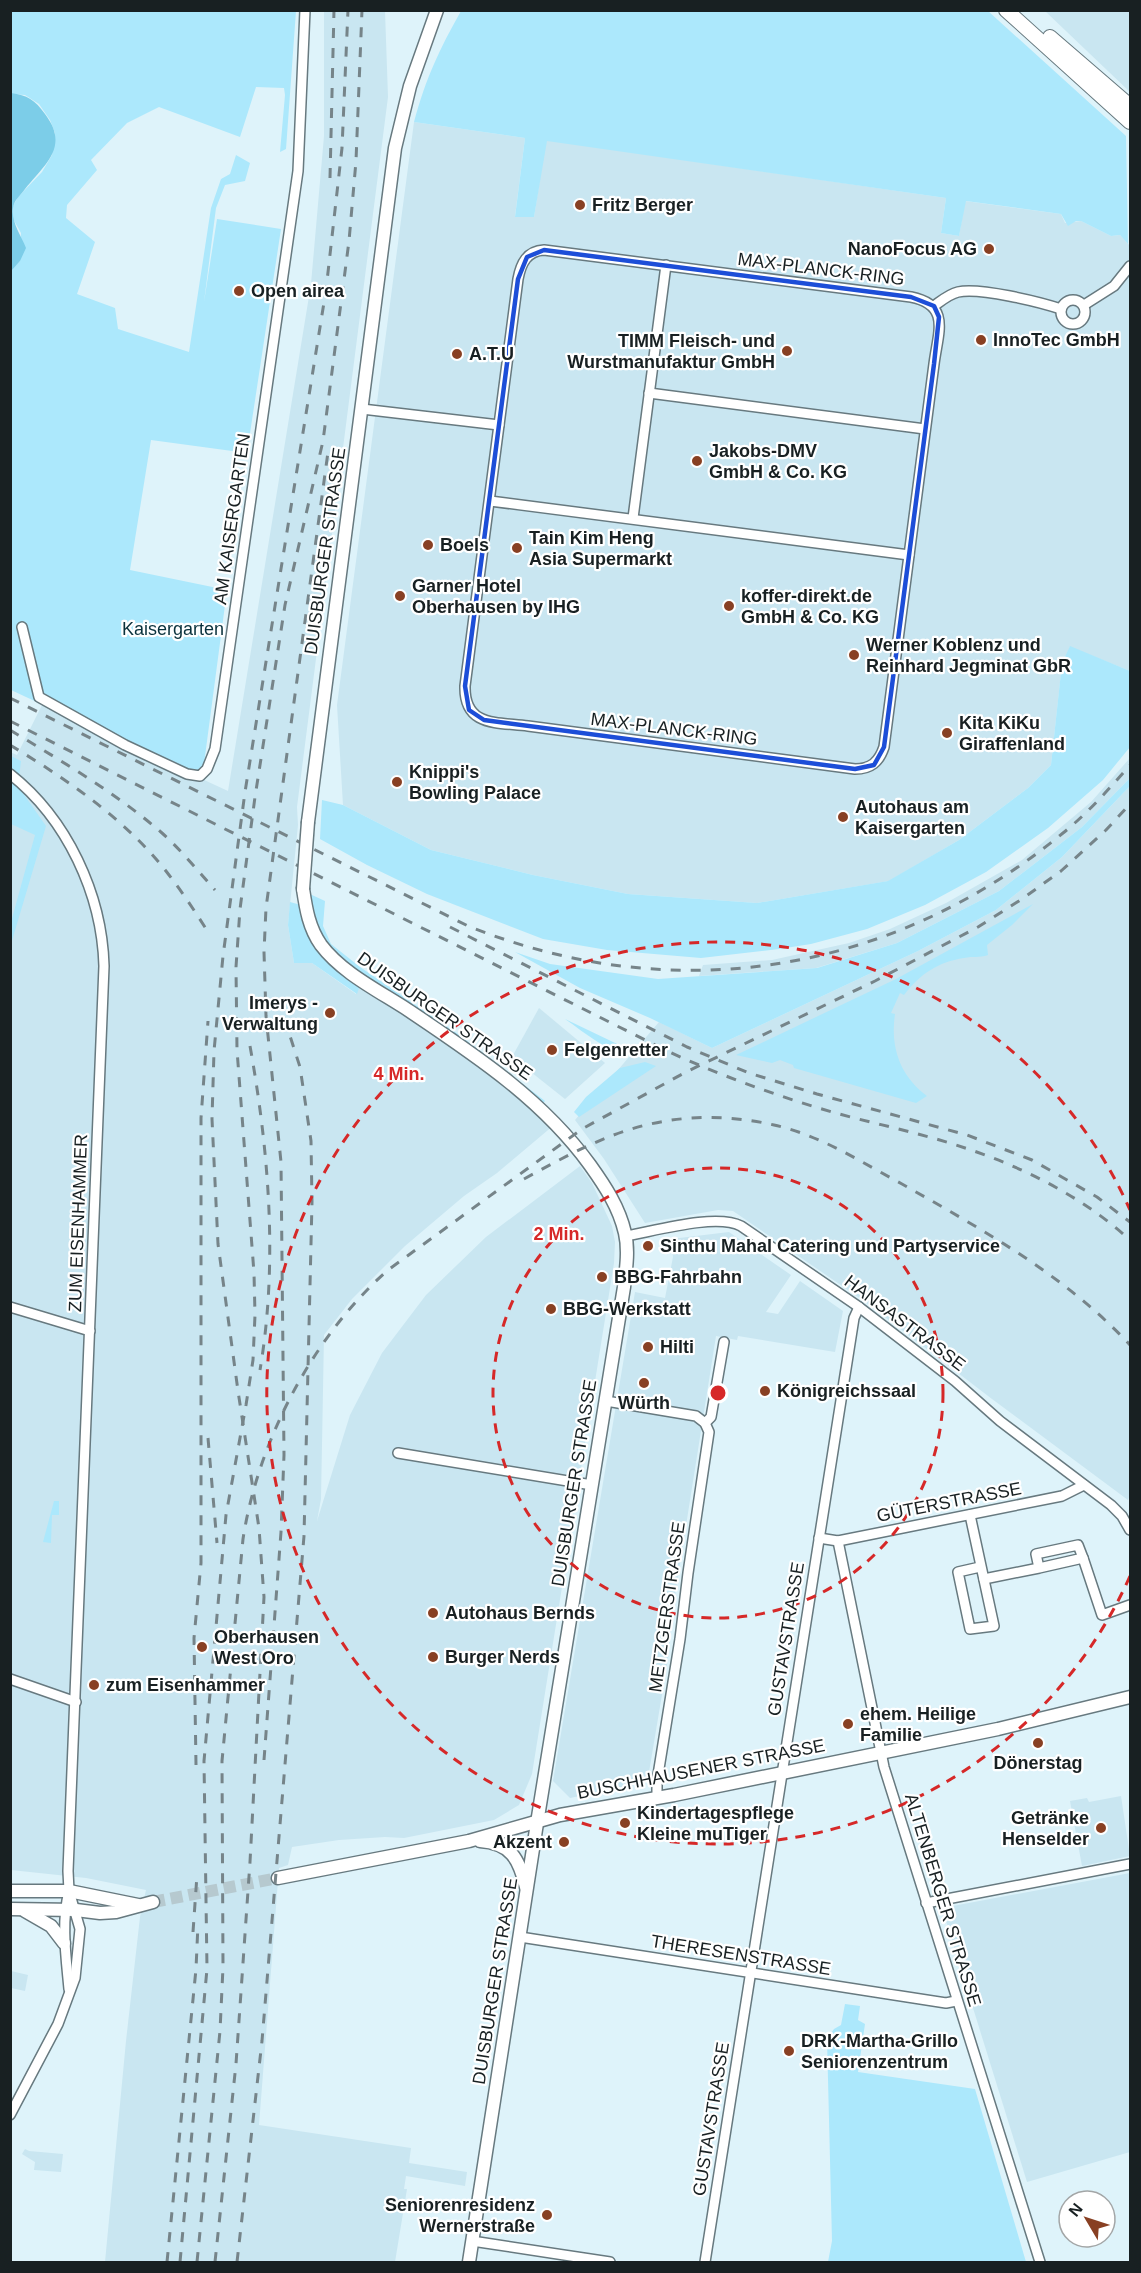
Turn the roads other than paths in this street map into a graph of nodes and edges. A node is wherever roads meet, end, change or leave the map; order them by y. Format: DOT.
graph roads {
  1 [pos="305,10"];
  2 [pos="439,10"];
  3 [pos="1006,10"];
  4 [pos="1020,10"];
  5 [pos="1131,106"];
  6 [pos="1131,122"];
  7 [pos="666,265"];
  8 [pos="1131,266"];
  9 [pos="1084,305"];
  10 [pos="934,306"];
  11 [pos="1061,309"];
  12 [pos="649,393"];
  13 [pos="362,409"];
  14 [pos="499,425"];
  15 [pos="925,429"];
  16 [pos="490,501"];
  17 [pos="633,518"];
  18 [pos="909,555"];
  19 [pos="22,627"];
  20 [pos="10,774"];
  21 [pos="626,1236"];
  22 [pos="10,1307"];
  23 [pos="860,1307"];
  24 [pos="90,1331"];
  25 [pos="724,1342"];
  26 [pos="606,1401"];
  27 [pos="705,1423"];
  28 [pos="398,1453"];
  29 [pos="592,1485"];
  30 [pos="1084,1485"];
  31 [pos="970,1515"];
  32 [pos="1131,1530"];
  33 [pos="819,1538"];
  34 [pos="838,1541"];
  35 [pos="1083,1558"];
  36 [pos="980,1567"];
  37 [pos="1039,1568"];
  38 [pos="984,1579"];
  39 [pos="1131,1605"];
  40 [pos="10,1679"];
  41 [pos="1131,1697"];
  42 [pos="76,1702"];
  43 [pos="880,1752"];
  44 [pos="781,1772"];
  45 [pos="657,1797"];
  46 [pos="537,1823"];
  47 [pos="469,1841"];
  48 [pos="1131,1864"];
  49 [pos="278,1878"];
  50 [pos="10,1891"];
  51 [pos="69,1891"];
  52 [pos="527,1893"];
  53 [pos="926,1903"];
  54 [pos="10,1909"];
  55 [pos="70,1910"];
  56 [pos="26,1911"];
  57 [pos="520,1937"];
  58 [pos="64,1943"];
  59 [pos="750,1973"];
  60 [pos="69,1992"];
  61 [pos="956,2001"];
  62 [pos="10,2115"];
  63 [pos="472,2241"];
  64 [pos="469,2262"];
  65 [pos="610,2262"];
  66 [pos="705,2262"];
  67 [pos="1040,2262"];
  1 -- 19 [label="street, AM KAISERGARTEN"];
  2 -- 13 [label="main road, DUISBURGER STRASSE"];
  3 -- 6 [label="main road"];
  4 -- 5 [label="main road"];
  7 -- 10 [label="street, MAX-PLANCK-RING"];
  7 -- 12 [label="street"];
  7 -- 14 [label="street, MAX-PLANCK-RING"];
  8 -- 9 [label="street"];
  9 -- 11 [label="street"];
  9 -- 11 [label="street"];
  10 -- 11 [label="street"];
  10 -- 15 [label="street, MAX-PLANCK-RING"];
  12 -- 15 [label="street"];
  12 -- 17 [label="street"];
  13 -- 14 [label="street"];
  13 -- 21 [label="main road, DUISBURGER STRASSE, bridge"];
  14 -- 16 [label="street, MAX-PLANCK-RING"];
  15 -- 18 [label="street, MAX-PLANCK-RING"];
  16 -- 17 [label="street"];
  16 -- 18 [label="street, MAX-PLANCK-RING"];
  17 -- 18 [label="street"];
  20 -- 24 [label="street, ZUM EISENHAMMER"];
  21 -- 23 [label="street, HANSASTRASSE"];
  21 -- 26 [label="main road, DUISBURGER STRASSE"];
  22 -- 24 [label="street"];
  23 -- 30 [label="street, HANSASTRASSE"];
  23 -- 33 [label="street, GUSTAVSTRASSE"];
  24 -- 42 [label="street, ZUM EISENHAMMER"];
  25 -- 27 [label="street, METZGERSTRASSE"];
  26 -- 27 [label="street"];
  26 -- 29 [label="main road, DUISBURGER STRASSE"];
  27 -- 45 [label="street, METZGERSTRASSE"];
  28 -- 29 [label="street"];
  29 -- 46 [label="main road, DUISBURGER STRASSE"];
  30 -- 31 [label="street, GÜTERSTRASSE"];
  30 -- 32 [label="street, HANSASTRASSE"];
  31 -- 34 [label="street, GÜTERSTRASSE"];
  31 -- 36 [label="street"];
  33 -- 34 [label="street, GÜTERSTRASSE"];
  33 -- 44 [label="street, GUSTAVSTRASSE"];
  34 -- 43 [label="street, ALTENBERGER STRASSE"];
  35 -- 37 [label="street"];
  35 -- 37 [label="street"];
  35 -- 39 [label="street"];
  36 -- 38 [label="street"];
  36 -- 38 [label="street"];
  37 -- 38 [label="street"];
  40 -- 42 [label="street"];
  41 -- 43 [label="main road, BUSCHHAUSENER STRASSE"];
  42 -- 51 [label="street, ZUM EISENHAMMER"];
  43 -- 44 [label="main road, BUSCHHAUSENER STRASSE"];
  43 -- 53 [label="street, ALTENBERGER STRASSE"];
  44 -- 45 [label="main road, BUSCHHAUSENER STRASSE"];
  44 -- 59 [label="street, GUSTAVSTRASSE"];
  45 -- 46 [label="main road, BUSCHHAUSENER STRASSE"];
  46 -- 47 [label="main road, BUSCHHAUSENER STRASSE"];
  46 -- 52 [label="main road, DUISBURGER STRASSE"];
  47 -- 49 [label="main road, BUSCHHAUSENER STRASSE"];
  47 -- 52 [label="main road"];
  48 -- 53 [label="street"];
  50 -- 51 [label="main road"];
  51 -- 55 [label="street, ZUM EISENHAMMER"];
  51 -- 55 [label="main road"];
  52 -- 57 [label="main road, DUISBURGER STRASSE"];
  53 -- 61 [label="street, ALTENBERGER STRASSE"];
  54 -- 56 [label="main road"];
  55 -- 56 [label="main road"];
  55 -- 58 [label="street"];
  55 -- 60 [label="street"];
  56 -- 58 [label="main road"];
  57 -- 59 [label="street, THERESENSTRASSE"];
  57 -- 63 [label="main road, DUISBURGER STRASSE"];
  58 -- 60 [label="street"];
  59 -- 61 [label="street, THERESENSTRASSE"];
  59 -- 66 [label="street, GUSTAVSTRASSE"];
  60 -- 62 [label="street"];
  61 -- 67 [label="street, ALTENBERGER STRASSE"];
  63 -- 64 [label="main road, DUISBURGER STRASSE"];
  63 -- 65 [label="street"];
}
